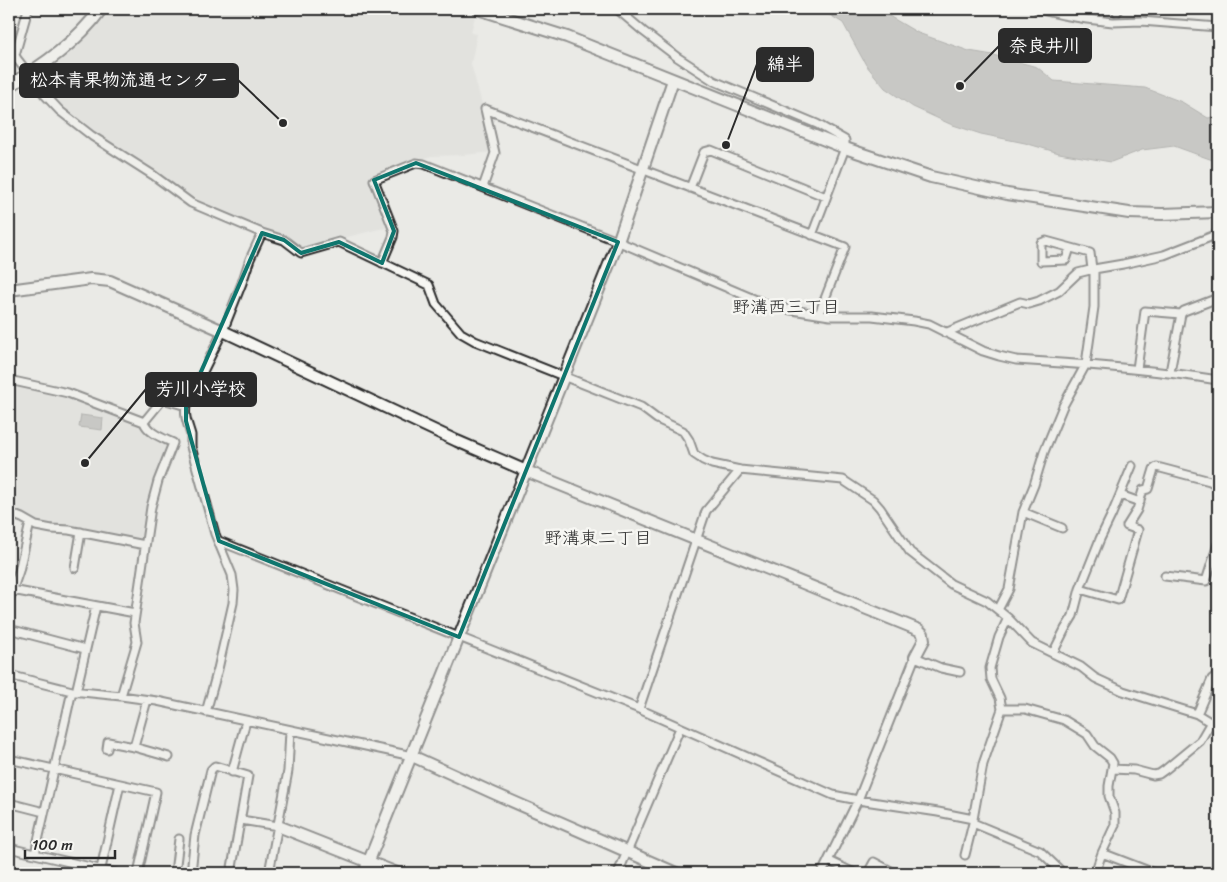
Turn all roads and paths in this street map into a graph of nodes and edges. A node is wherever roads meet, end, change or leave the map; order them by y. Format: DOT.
graph roads {
  1 [pos="28,9"];
  2 [pos="101,9"];
  3 [pos="478,9"];
  4 [pos="617,9"];
  5 [pos="1037,9"];
  6 [pos="1218,26"];
  7 [pos="29,74"];
  8 [pos="673,80"];
  9 [pos="9,86"];
  10 [pos="845,148"];
  11 [pos="643,169"];
  12 [pos="484,187"];
  13 [pos="690,188"];
  14 [pos="826,197"];
  15 [pos="1218,212"];
  16 [pos="262,233"];
  17 [pos="1218,234"];
  18 [pos="812,235"];
  19 [pos="618,242"];
  20 [pos="1070,248"];
  21 [pos="382,263"];
  22 [pos="1093,269"];
  23 [pos="9,290"];
  24 [pos="1218,298"];
  25 [pos="819,314"];
  26 [pos="1181,314"];
  27 [pos="223,330"];
  28 [pos="945,333"];
  29 [pos="1086,364"];
  30 [pos="1137,369"];
  31 [pos="1170,372"];
  32 [pos="563,376"];
  33 [pos="9,380"];
  34 [pos="1218,380"];
  35 [pos="186,406"];
  36 [pos="144,422"];
  37 [pos="1132,466"];
  38 [pos="525,470"];
  39 [pos="740,470"];
  40 [pos="1218,474"];
  41 [pos="1217,485"];
  42 [pos="1120,495"];
  43 [pos="1140,502"];
  44 [pos="1023,512"];
  45 [pos="9,513"];
  46 [pos="30,523"];
  47 [pos="1062,528"];
  48 [pos="81,532"];
  49 [pos="696,540"];
  50 [pos="219,541"];
  51 [pos="1218,544"];
  52 [pos="145,545"];
  53 [pos="75,568"];
  54 [pos="1164,576"];
  55 [pos="1080,589"];
  56 [pos="12,590"];
  57 [pos="9,600"];
  58 [pos="96,606"];
  59 [pos="998,610"];
  60 [pos="135,613"];
  61 [pos="1008,618"];
  62 [pos="9,629"];
  63 [pos="459,637"];
  64 [pos="86,649"];
  65 [pos="1053,653"];
  66 [pos="916,657"];
  67 [pos="960,672"];
  68 [pos="9,675"];
  69 [pos="1218,676"];
  70 [pos="74,692"];
  71 [pos="121,696"];
  72 [pos="147,700"];
  73 [pos="639,709"];
  74 [pos="1002,710"];
  75 [pos="206,712"];
  76 [pos="1197,714"];
  77 [pos="246,721"];
  78 [pos="1211,722"];
  79 [pos="1218,727"];
  80 [pos="680,728"];
  81 [pos="290,730"];
  82 [pos="134,747"];
  83 [pos="107,748"];
  84 [pos="412,756"];
  85 [pos="169,757"];
  86 [pos="9,759"];
  87 [pos="1112,769"];
  88 [pos="55,770"];
  89 [pos="232,772"];
  90 [pos="120,784"];
  91 [pos="858,800"];
  92 [pos="9,804"];
  93 [pos="44,812"];
  94 [pos="241,820"];
  95 [pos="973,821"];
  96 [pos="278,826"];
  97 [pos="178,839"];
  98 [pos="9,848"];
  99 [pos="627,852"];
  100 [pos="1102,852"];
  101 [pos="35,854"];
  102 [pos="965,855"];
  103 [pos="829,861"];
  104 [pos="369,862"];
  105 [pos="100,871"];
  106 [pos="116,873"];
  107 [pos="138,873"];
  108 [pos="175,873"];
  109 [pos="191,873"];
  110 [pos="231,873"];
  111 [pos="269,873"];
  112 [pos="364,873"];
  113 [pos="396,873"];
  114 [pos="618,873"];
  115 [pos="676,873"];
  116 [pos="822,873"];
  117 [pos="854,873"];
  118 [pos="868,873"];
  119 [pos="895,873"];
  120 [pos="1064,873"];
  121 [pos="1095,873"];
  122 [pos="1154,873"];
  1 -- 7 [label="street"];
  2 -- 7 [label="main road"];
  3 -- 8 [label="street"];
  4 -- 10 [label="street"];
  5 -- 6 [label="street"];
  7 -- 9 [label="main road"];
  7 -- 16 [label="street"];
  8 -- 10 [label="street"];
  8 -- 11 [label="street"];
  10 -- 14 [label="street"];
  10 -- 15 [label="street"];
  11 -- 12 [label="street"];
  11 -- 13 [label="street"];
  11 -- 19 [label="street"];
  12 -- 19 [label="street"];
  12 -- 21 [label="street"];
  13 -- 14 [label="street"];
  13 -- 18 [label="street"];
  14 -- 18 [label="street"];
  16 -- 21 [label="street"];
  16 -- 27 [label="street"];
  17 -- 22 [label="street"];
  18 -- 25 [label="street"];
  19 -- 25 [label="street"];
  19 -- 32 [label="street"];
  20 -- 22 [label="street"];
  21 -- 32 [label="street"];
  22 -- 28 [label="street"];
  22 -- 29 [label="street"];
  23 -- 27 [label="street"];
  24 -- 26 [label="street"];
  25 -- 28 [label="street"];
  26 -- 30 [label="street"];
  26 -- 31 [label="street"];
  27 -- 35 [label="street"];
  27 -- 38 [label="street"];
  28 -- 29 [label="street"];
  29 -- 30 [label="street"];
  29 -- 44 [label="street"];
  30 -- 31 [label="street"];
  31 -- 34 [label="street"];
  32 -- 38 [label="street"];
  32 -- 39 [label="street"];
  33 -- 36 [label="street"];
  35 -- 36 [label="street"];
  35 -- 50 [label="street"];
  36 -- 52 [label="street"];
  37 -- 42 [label="street"];
  38 -- 49 [label="street"];
  38 -- 63 [label="street"];
  39 -- 49 [label="street"];
  39 -- 59 [label="street"];
  40 -- 41 [label="street"];
  41 -- 43 [label="street"];
  42 -- 43 [label="street"];
  42 -- 55 [label="street"];
  43 -- 55 [label="street"];
  44 -- 47 [label="street"];
  44 -- 59 [label="street"];
  45 -- 46 [label="street"];
  46 -- 48 [label="street"];
  46 -- 56 [label="street"];
  48 -- 52 [label="street"];
  48 -- 53 [label="street"];
  49 -- 66 [label="street"];
  49 -- 73 [label="street"];
  50 -- 63 [label="street"];
  50 -- 75 [label="street"];
  51 -- 54 [label="street"];
  52 -- 60 [label="street"];
  55 -- 65 [label="street"];
  56 -- 57 [label="street"];
  56 -- 58 [label="street"];
  58 -- 60 [label="street"];
  58 -- 64 [label="street"];
  59 -- 61 [label="street"];
  60 -- 71 [label="street"];
  61 -- 65 [label="street"];
  61 -- 74 [label="street"];
  62 -- 64 [label="street"];
  63 -- 73 [label="street"];
  63 -- 84 [label="street"];
  64 -- 70 [label="street"];
  65 -- 76 [label="street"];
  66 -- 67 [label="street"];
  66 -- 91 [label="street"];
  68 -- 70 [label="street"];
  69 -- 76 [label="street"];
  70 -- 71 [label="street"];
  70 -- 88 [label="street"];
  71 -- 72 [label="street"];
  72 -- 75 [label="street"];
  72 -- 82 [label="street"];
  73 -- 80 [label="street"];
  74 -- 87 [label="street"];
  74 -- 95 [label="street"];
  75 -- 77 [label="street"];
  76 -- 78 [label="street"];
  77 -- 81 [label="street"];
  77 -- 89 [label="street"];
  78 -- 79 [label="street"];
  78 -- 87 [label="street"];
  80 -- 91 [label="street"];
  80 -- 99 [label="street"];
  81 -- 84 [label="street"];
  81 -- 96 [label="street"];
  82 -- 83 [label="street"];
  82 -- 85 [label="street"];
  84 -- 99 [label="street"];
  84 -- 104 [label="street"];
  86 -- 88 [label="street"];
  87 -- 100 [label="street"];
  88 -- 90 [label="street"];
  88 -- 93 [label="street"];
  89 -- 94 [label="street"];
  89 -- 109 [label="street"];
  90 -- 105 [label="street"];
  90 -- 107 [label="street"];
  91 -- 95 [label="street"];
  91 -- 103 [label="street"];
  92 -- 93 [label="street"];
  93 -- 101 [label="street"];
  94 -- 96 [label="street"];
  94 -- 110 [label="street"];
  95 -- 102 [label="street"];
  95 -- 120 [label="street"];
  96 -- 104 [label="street"];
  96 -- 111 [label="street"];
  97 -- 108 [label="street"];
  98 -- 101 [label="street"];
  99 -- 114 [label="street"];
  99 -- 115 [label="street"];
  100 -- 121 [label="street"];
  100 -- 122 [label="street"];
  101 -- 105 [label="street"];
  103 -- 116 [label="street"];
  103 -- 117 [label="street"];
  104 -- 112 [label="street"];
  104 -- 113 [label="street"];
  105 -- 106 [label="street"];
  118 -- 119 [label="street"];
}
